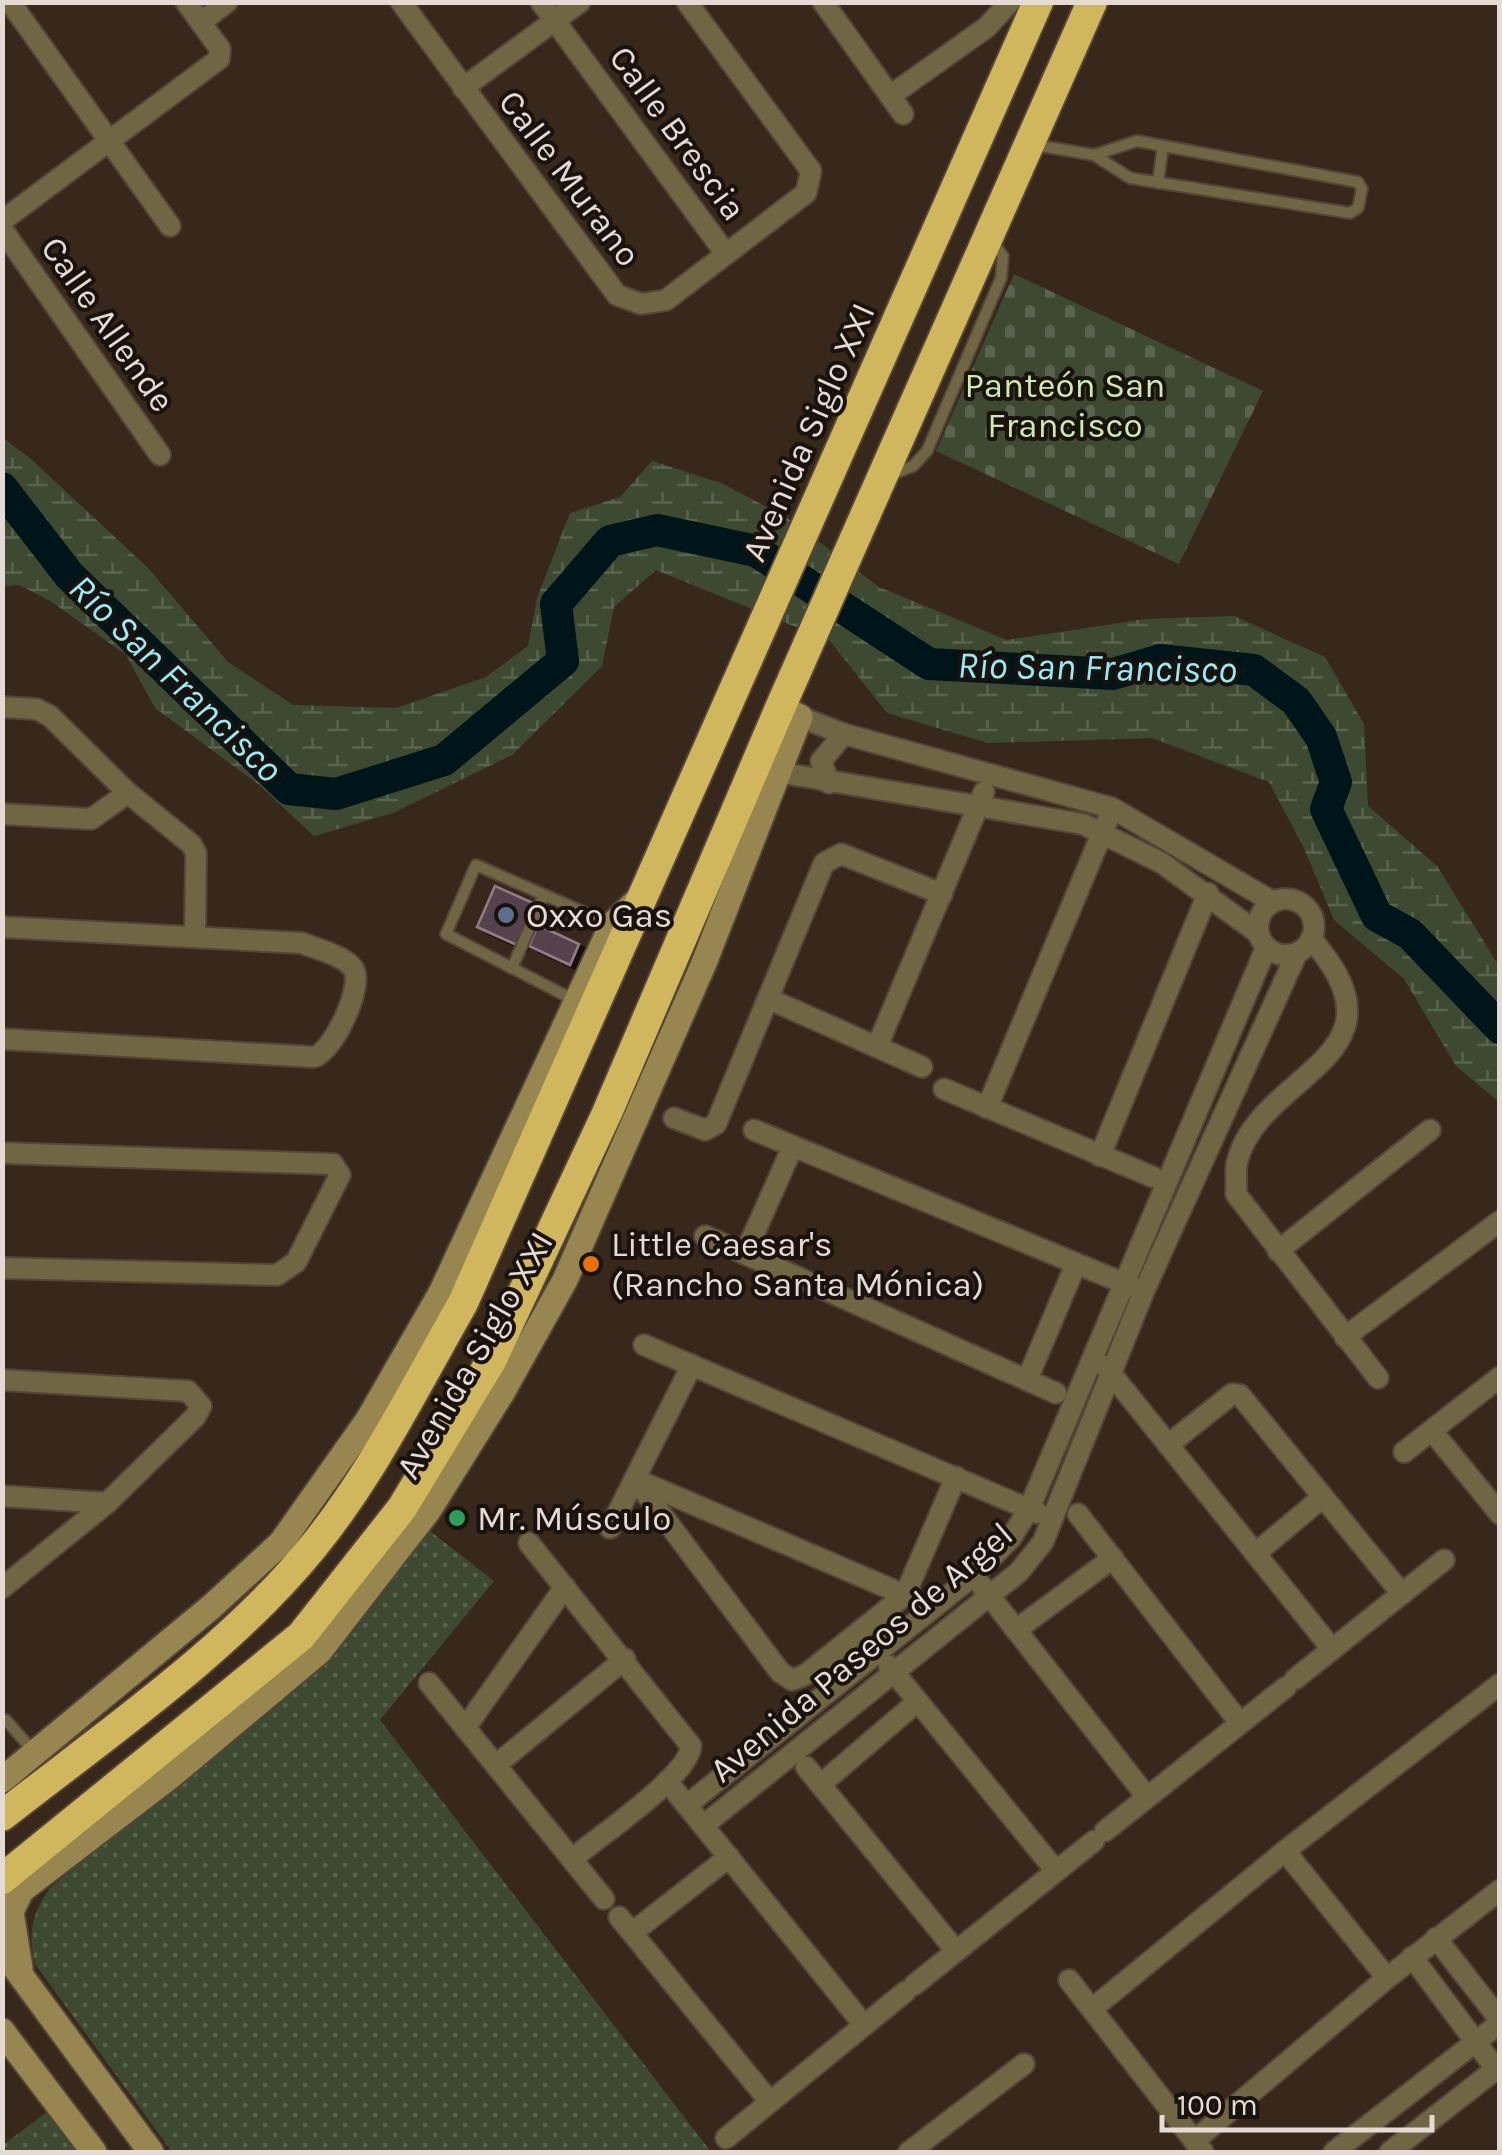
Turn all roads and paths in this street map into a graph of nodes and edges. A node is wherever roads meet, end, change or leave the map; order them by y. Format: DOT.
graph roads {
  1 [pos="10,2"];
  2 [pos="186,2"];
  3 [pos="227,2"];
  4 [pos="401,2"];
  5 [pos="541,2"];
  6 [pos="580,2"];
  7 [pos="686,2"];
  8 [pos="823,2"];
  9 [pos="1092,2"];
  10 [pos="1028,4"];
  11 [pos="555,21"];
  12 [pos="201,22"];
  13 [pos="464,88"];
  14 [pos="110,142"];
  15 [pos="1030,144"];
  16 [pos="1163,146"];
  17 [pos="1094,155"];
  18 [pos="1158,183"];
  19 [pos="2,220"];
  20 [pos="170,226"];
  21 [pos="2,229"];
  22 [pos="726,254"];
  23 [pos="160,455"];
  24 [pos="2,707"];
  25 [pos="790,712"];
  26 [pos="844,734"];
  27 [pos="777,772"];
  28 [pos="990,776"];
  29 [pos="829,782"];
  30 [pos="128,793"];
  31 [pos="979,803"];
  32 [pos="1112,808"];
  33 [pos="2,814"];
  34 [pos="1103,830"];
  35 [pos="647,892"];
  36 [pos="1208,893"];
  37 [pos="942,894"];
  38 [pos="544,895"];
  39 [pos="1273,902"];
  40 [pos="612,925"];
  41 [pos="2,926"];
  42 [pos="195,934"];
  43 [pos="1262,940"];
  44 [pos="1304,946"];
  45 [pos="512,968"];
  46 [pos="769,999"];
  47 [pos="586,1006"];
  48 [pos="2,1039"];
  49 [pos="876,1048"];
  50 [pos="922,1067"];
  51 [pos="944,1088"];
  52 [pos="986,1108"];
  53 [pos="674,1118"];
  54 [pos="620,1119"];
  55 [pos="754,1130"];
  56 [pos="1430,1130"];
  57 [pos="793,1146"];
  58 [pos="2,1152"];
  59 [pos="1100,1156"];
  60 [pos="1160,1179"];
  61 [pos="1500,1221"];
  62 [pos="704,1236"];
  63 [pos="1278,1251"];
  64 [pos="745,1254"];
  65 [pos="1076,1264"];
  66 [pos="2,1268"];
  67 [pos="1123,1283"];
  68 [pos="1144,1292"];
  69 [pos="1345,1337"];
  70 [pos="644,1345"];
  71 [pos="1094,1354"];
  72 [pos="692,1365"];
  73 [pos="1110,1371"];
  74 [pos="1378,1378"];
  75 [pos="1500,1378"];
  76 [pos="2,1380"];
  77 [pos="1027,1380"];
  78 [pos="1056,1393"];
  79 [pos="1432,1431"];
  80 [pos="1168,1445"];
  81 [pos="1404,1452"];
  82 [pos="956,1477"];
  83 [pos="635,1479"];
  84 [pos="2,1496"];
  85 [pos="1324,1497"];
  86 [pos="106,1503"];
  87 [pos="1028,1509"];
  88 [pos="1078,1514"];
  89 [pos="1500,1514"];
  90 [pos="1053,1518"];
  91 [pos="610,1528"];
  92 [pos="529,1543"];
  93 [pos="1256,1554"];
  94 [pos="1113,1558"];
  95 [pos="1444,1560"];
  96 [pos="974,1576"];
  97 [pos="565,1587"];
  98 [pos="2,1588"];
  99 [pos="1402,1594"];
  100 [pos="905,1596"];
  101 [pos="990,1596"];
  102 [pos="1016,1630"];
  103 [pos="1332,1649"];
  104 [pos="879,1653"];
  105 [pos="624,1659"];
  106 [pos="895,1674"];
  107 [pos="429,1682"];
  108 [pos="1500,1684"];
  109 [pos="917,1702"];
  110 [pos="2,1722"];
  111 [pos="1240,1723"];
  112 [pos="466,1728"];
  113 [pos="70,1744"];
  114 [pos="35,1753"];
  115 [pos="496,1765"];
  116 [pos="806,1768"];
  117 [pos="2,1780"];
  118 [pos="667,1781"];
  119 [pos="821,1784"];
  120 [pos="1147,1797"];
  121 [pos="687,1805"];
  122 [pos="2,1816"];
  123 [pos="704,1825"];
  124 [pos="1284,1851"];
  125 [pos="730,1857"];
  126 [pos="572,1859"];
  127 [pos="1056,1872"];
  128 [pos="1500,1890"];
  129 [pos="9,1891"];
  130 [pos="604,1899"];
  131 [pos="1436,1938"];
  132 [pos="2,1950"];
  133 [pos="956,1951"];
  134 [pos="1412,1957"];
  135 [pos="22,1978"];
  136 [pos="1387,1978"];
  137 [pos="1069,1980"];
  138 [pos="1092,2010"];
  139 [pos="1500,2021"];
  140 [pos="864,2025"];
  141 [pos="1476,2041"];
  142 [pos="6,2043"];
  143 [pos="1024,2064"];
  144 [pos="1498,2068"];
  145 [pos="770,2102"];
  146 [pos="726,2138"];
  147 [pos="1198,2147"];
  148 [pos="94,2152"];
  149 [pos="151,2152"];
  150 [pos="909,2152"];
  151 [pos="1334,2152"];
  152 [pos="1390,2152"];
  1 -- 14 [label="street"];
  2 -- 12 [label="street"];
  3 -- 12 [label="street"];
  4 -- 13 [label="street, Calle Murano"];
  5 -- 11 [label="street, Calle Brescia"];
  6 -- 11 [label="street"];
  7 -- 22 [label="street, Calle Murano"];
  8 -- 10 [label="street"];
  9 -- 15 [label="highway, Avenida Siglo XXI"];
  10 -- 35 [label="highway, Avenida Siglo XXI"];
  11 -- 13 [label="street"];
  11 -- 22 [label="street, Calle Brescia"];
  12 -- 14 [label="street"];
  13 -- 22 [label="street, Calle Murano"];
  14 -- 19 [label="street"];
  14 -- 20 [label="street"];
  15 -- 17 [label="lane"];
  15 -- 25 [label="highway, Avenida Siglo XXI"];
  16 -- 17 [label="lane"];
  16 -- 18 [label="lane"];
  16 -- 18 [label="lane"];
  17 -- 18 [label="lane"];
  21 -- 23 [label="street, Calle Allende"];
  24 -- 30 [label="street"];
  25 -- 26 [label="street"];
  25 -- 27 [label="street, Avenida Siglo XXI"];
  25 -- 54 [label="highway, Avenida Siglo XXI"];
  26 -- 28 [label="street"];
  26 -- 29 [label="street"];
  27 -- 29 [label="street"];
  27 -- 54 [label="street, Avenida Siglo XXI"];
  28 -- 31 [label="street"];
  28 -- 32 [label="street"];
  29 -- 31 [label="street"];
  30 -- 33 [label="street"];
  30 -- 42 [label="street"];
  31 -- 34 [label="street"];
  31 -- 37 [label="street"];
  32 -- 34 [label="street"];
  32 -- 39 [label="street"];
  34 -- 36 [label="street"];
  34 -- 52 [label="street"];
  35 -- 40 [label="street, Avenida Siglo XXI"];
  35 -- 47 [label="highway, Avenida Siglo XXI"];
  36 -- 43 [label="street"];
  36 -- 59 [label="street"];
  37 -- 46 [label="street"];
  37 -- 49 [label="street"];
  38 -- 40 [label="lane"];
  38 -- 45 [label="lane"];
  38 -- 45 [label="lane"];
  39 -- 43 [label="street"];
  39 -- 44 [label="street"];
  40 -- 47 [label="street, Avenida Siglo XXI"];
  41 -- 42 [label="street"];
  42 -- 48 [label="street"];
  43 -- 44 [label="street"];
  43 -- 60 [label="street, Avenida Paseos de Argel"];
  44 -- 63 [label="street"];
  44 -- 68 [label="street, Avenida Paseos de Argel"];
  45 -- 47 [label="lane"];
  46 -- 49 [label="street"];
  46 -- 53 [label="street"];
  47 -- 113 [label="highway, Avenida Siglo XXI"];
  49 -- 50 [label="street"];
  51 -- 52 [label="street"];
  52 -- 59 [label="street"];
  54 -- 129 [label="highway, Avenida Siglo XXI"];
  55 -- 57 [label="street"];
  56 -- 63 [label="street"];
  57 -- 64 [label="street"];
  57 -- 65 [label="street"];
  58 -- 66 [label="street"];
  59 -- 60 [label="street"];
  60 -- 67 [label="street, Avenida Paseos de Argel"];
  61 -- 69 [label="street"];
  62 -- 64 [label="street"];
  63 -- 69 [label="street"];
  64 -- 77 [label="street"];
  65 -- 67 [label="street"];
  65 -- 77 [label="street"];
  67 -- 68 [label="street"];
  67 -- 71 [label="street, Avenida Paseos de Argel"];
  68 -- 73 [label="street, Avenida Paseos de Argel"];
  69 -- 74 [label="street"];
  70 -- 72 [label="street"];
  71 -- 73 [label="street"];
  71 -- 87 [label="street, Avenida Paseos de Argel"];
  72 -- 82 [label="street"];
  72 -- 83 [label="street"];
  73 -- 80 [label="street"];
  73 -- 90 [label="street, Avenida Paseos de Argel"];
  75 -- 79 [label="street"];
  76 -- 86 [label="street"];
  77 -- 78 [label="street"];
  79 -- 81 [label="street"];
  79 -- 89 [label="street"];
  80 -- 85 [label="street"];
  80 -- 93 [label="street"];
  82 -- 87 [label="street"];
  82 -- 100 [label="street"];
  83 -- 91 [label="street"];
  83 -- 100 [label="street"];
  83 -- 100 [label="street"];
  84 -- 86 [label="street"];
  85 -- 93 [label="street"];
  85 -- 99 [label="street"];
  86 -- 98 [label="street"];
  87 -- 90 [label="street"];
  87 -- 96 [label="street, Avenida Paseos de Argel"];
  88 -- 94 [label="street"];
  90 -- 101 [label="street, Avenida Paseos de Argel"];
  92 -- 97 [label="street"];
  93 -- 103 [label="street"];
  94 -- 102 [label="street"];
  94 -- 111 [label="street"];
  95 -- 99 [label="street"];
  96 -- 101 [label="street"];
  96 -- 104 [label="street, Avenida Paseos de Argel"];
  97 -- 105 [label="street"];
  97 -- 112 [label="street"];
  99 -- 103 [label="street"];
  101 -- 102 [label="street"];
  101 -- 106 [label="street, Avenida Paseos de Argel"];
  102 -- 120 [label="street"];
  103 -- 111 [label="street"];
  104 -- 106 [label="street"];
  104 -- 121 [label="street, Avenida Paseos de Argel"];
  105 -- 115 [label="street"];
  105 -- 118 [label="street"];
  106 -- 109 [label="street"];
  106 -- 123 [label="street, Avenida Paseos de Argel"];
  107 -- 112 [label="street"];
  108 -- 124 [label="street"];
  109 -- 119 [label="street"];
  109 -- 127 [label="street"];
  110 -- 114 [label="lane"];
  111 -- 120 [label="street"];
  112 -- 115 [label="street"];
  113 -- 114 [label="street, Avenida Siglo XXI"];
  113 -- 122 [label="highway, Avenida Siglo XXI"];
  114 -- 117 [label="street, Avenida Siglo XXI"];
  115 -- 126 [label="street"];
  116 -- 119 [label="street"];
  118 -- 121 [label="street"];
  118 -- 126 [label="street"];
  119 -- 133 [label="street"];
  120 -- 127 [label="street"];
  121 -- 123 [label="street"];
  123 -- 125 [label="street"];
  124 -- 136 [label="street"];
  124 -- 138 [label="street"];
  125 -- 140 [label="street"];
  125 -- 145 [label="street"];
  126 -- 130 [label="street"];
  127 -- 133 [label="street"];
  128 -- 131 [label="street"];
  129 -- 135 [label="street"];
  131 -- 134 [label="street"];
  131 -- 139 [label="street"];
  132 -- 135 [label="street"];
  133 -- 140 [label="street"];
  134 -- 136 [label="street"];
  134 -- 141 [label="street"];
  135 -- 149 [label="street"];
  136 -- 147 [label="street"];
  137 -- 138 [label="street"];
  138 -- 147 [label="street"];
  139 -- 141 [label="street"];
  140 -- 145 [label="street"];
  141 -- 144 [label="street"];
  141 -- 151 [label="street"];
  142 -- 148 [label="street"];
  143 -- 150 [label="street"];
  144 -- 152 [label="street"];
  145 -- 146 [label="street"];
}
